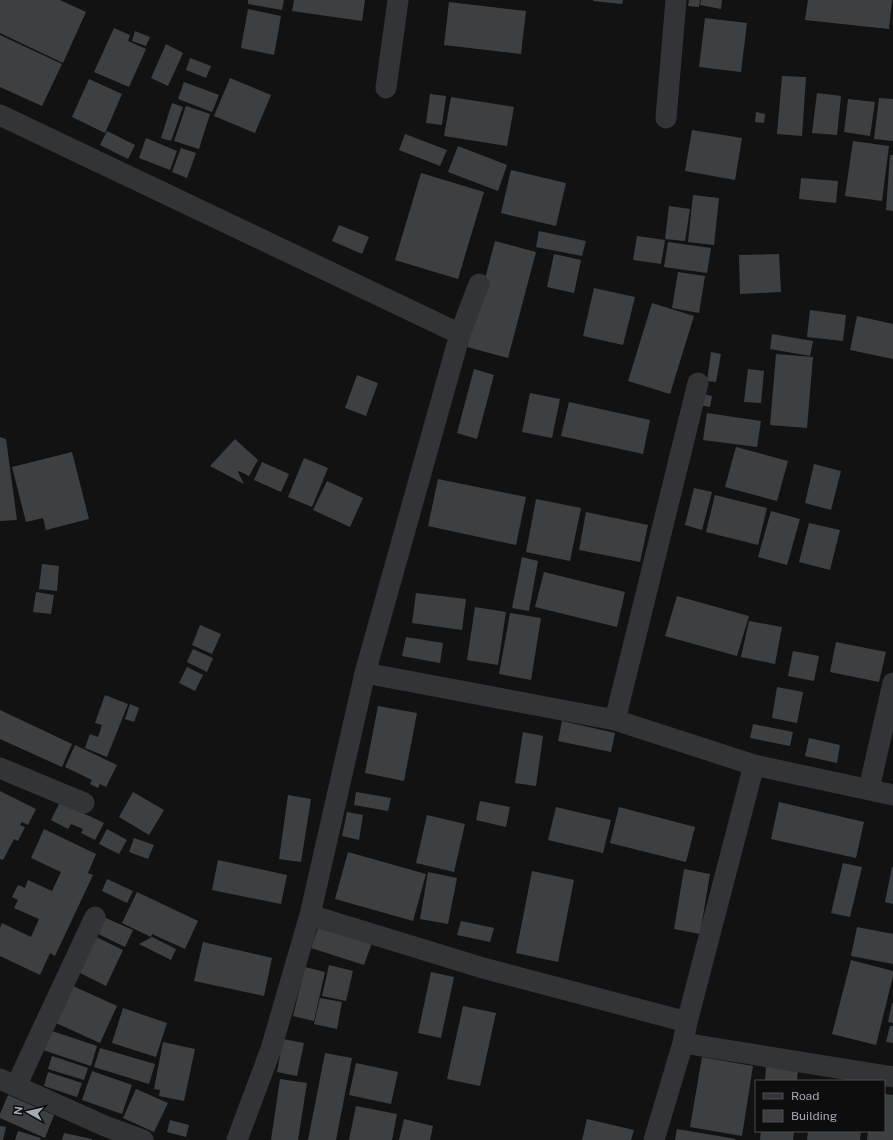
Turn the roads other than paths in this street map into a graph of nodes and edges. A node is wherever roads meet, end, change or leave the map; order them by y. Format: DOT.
graph roads {
  1 [pos="398,0"];
  2 [pos="676,0"];
  3 [pos="386,88"];
  4 [pos="0,115"];
  5 [pos="666,118"];
  6 [pos="479,284"];
  7 [pos="460,334"];
  8 [pos="698,383"];
  9 [pos="365,673"];
  10 [pos="893,683"];
  11 [pos="615,720"];
  12 [pos="754,765"];
  13 [pos="0,768"];
  14 [pos="869,789"];
  15 [pos="893,795"];
  16 [pos="84,803"];
  17 [pos="310,915"];
  18 [pos="94,917"];
  19 [pos="687,1022"];
  20 [pos="683,1043"];
  21 [pos="893,1077"];
  22 [pos="8,1083"];
  23 [pos="144,1140"];
  24 [pos="237,1140"];
  25 [pos="654,1140"];
  1 -- 3 [label="street"];
  2 -- 5 [label="street"];
  4 -- 7 [label="street"];
  6 -- 7 [label="street"];
  7 -- 9 [label="street"];
  8 -- 11 [label="street"];
  9 -- 11 [label="street"];
  9 -- 17 [label="street"];
  10 -- 14 [label="street"];
  11 -- 12 [label="street"];
  12 -- 14 [label="street"];
  12 -- 19 [label="street"];
  13 -- 16 [label="street"];
  14 -- 15 [label="street"];
  17 -- 19 [label="street"];
  17 -- 24 [label="street"];
  18 -- 22 [label="street"];
  19 -- 20 [label="street"];
  20 -- 21 [label="street"];
  20 -- 25 [label="street"];
  22 -- 23 [label="street"];
}
